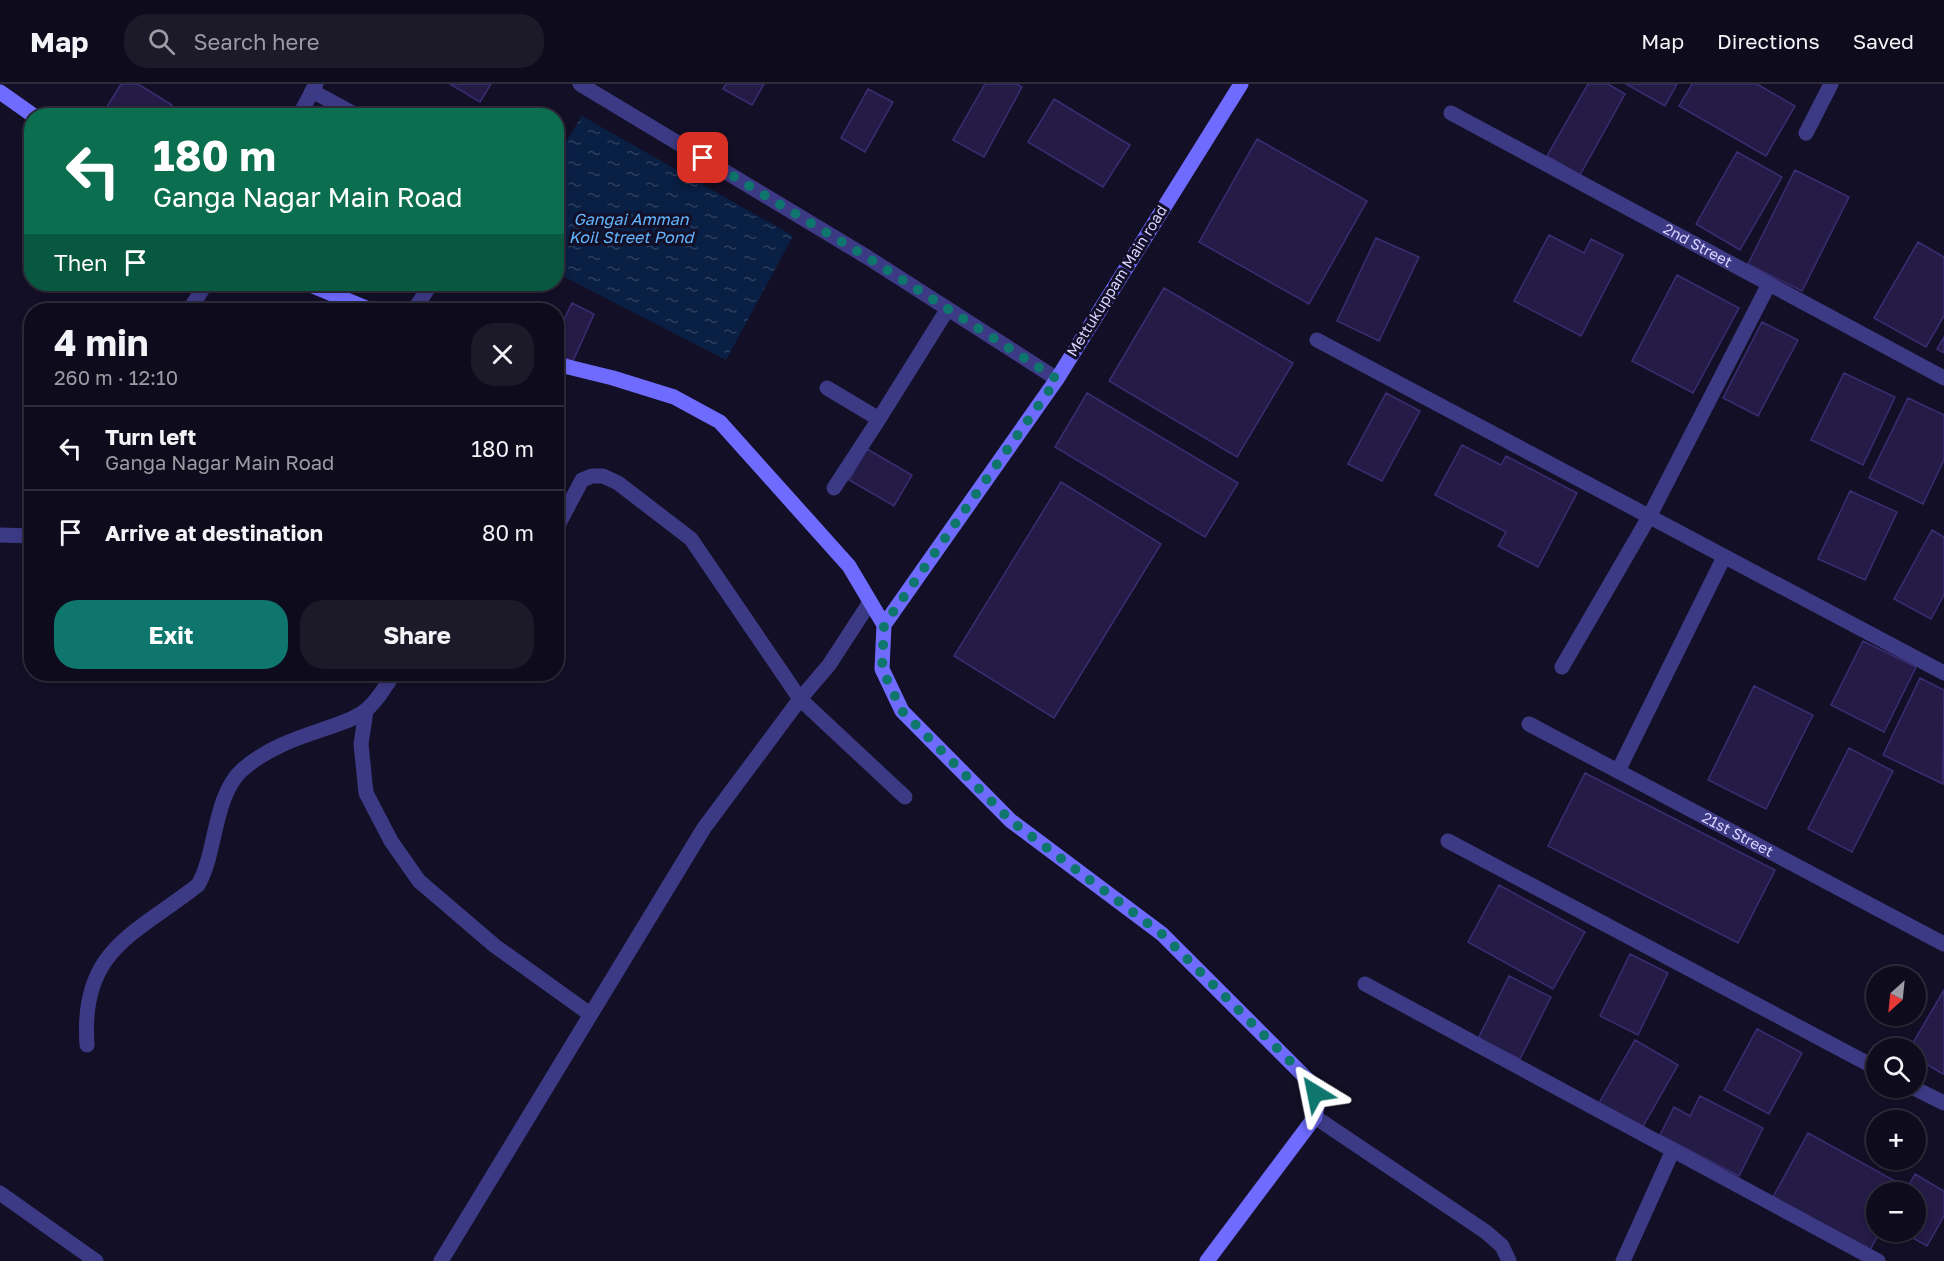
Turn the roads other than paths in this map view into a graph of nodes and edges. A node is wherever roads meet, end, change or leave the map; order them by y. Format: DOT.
graph roads {
  1 [pos="580,84"];
  2 [pos="1241,84"];
  3 [pos="1831,84"];
  4 [pos="314,87"];
  5 [pos="0,92"];
  6 [pos="303,108"];
  7 [pos="346,108"];
  8 [pos="24,109"];
  9 [pos="1451,113"];
  10 [pos="1806,133"];
  11 [pos="1769,284"];
  12 [pos="325,291"];
  13 [pos="354,303"];
  14 [pos="946,310"];
  15 [pos="1317,340"];
  16 [pos="564,365"];
  17 [pos="1944,378"];
  18 [pos="1057,379"];
  19 [pos="826,388"];
  20 [pos="879,419"];
  21 [pos="834,488"];
  22 [pos="564,514"];
  23 [pos="1649,517"];
  24 [pos="0,534"];
  25 [pos="24,536"];
  26 [pos="1724,557"];
  27 [pos="870,602"];
  28 [pos="884,625"];
  29 [pos="1562,667"];
  30 [pos="1944,673"];
  31 [pos="389,681"];
  32 [pos="800,699"];
  33 [pos="366,711"];
  34 [pos="1529,724"];
  35 [pos="1618,771"];
  36 [pos="905,797"];
  37 [pos="1448,841"];
  38 [pos="1944,944"];
  39 [pos="1365,984"];
  40 [pos="590,1014"];
  41 [pos="87,1045"];
  42 [pos="1866,1063"];
  43 [pos="1926,1094"];
  44 [pos="1944,1103"];
  45 [pos="1315,1118"];
  46 [pos="1673,1150"];
  47 [pos="0,1192"];
  48 [pos="96,1261"];
  49 [pos="441,1261"];
  50 [pos="1207,1261"];
  51 [pos="1509,1261"];
  52 [pos="1623,1261"];
  53 [pos="1878,1261"];
  1 -- 14 [label="street"];
  2 -- 18 [label="main road, Mettukuppam Main road"];
  3 -- 10 [label="street"];
  4 -- 6 [label="street"];
  4 -- 7 [label="street"];
  5 -- 8 [label="main road"];
  9 -- 11 [label="street, 2nd Street"];
  11 -- 17 [label="street, 2nd Street"];
  11 -- 23 [label="street"];
  12 -- 13 [label="main road"];
  14 -- 18 [label="street"];
  14 -- 20 [label="street"];
  15 -- 23 [label="street"];
  16 -- 27 [label="main road"];
  18 -- 28 [label="main road, Mettukuppam Main road"];
  19 -- 20 [label="street"];
  20 -- 21 [label="street"];
  22 -- 32 [label="street"];
  23 -- 26 [label="street"];
  23 -- 29 [label="street"];
  24 -- 25 [label="street"];
  26 -- 30 [label="street"];
  26 -- 35 [label="street"];
  27 -- 28 [label="main road"];
  27 -- 32 [label="street"];
  28 -- 45 [label="main road"];
  31 -- 33 [label="street"];
  32 -- 36 [label="street"];
  32 -- 40 [label="street"];
  33 -- 40 [label="street"];
  33 -- 41 [label="street"];
  34 -- 35 [label="street, 21st Street"];
  35 -- 38 [label="street, 21st Street"];
  37 -- 42 [label="street"];
  39 -- 46 [label="street"];
  40 -- 49 [label="street"];
  43 -- 44 [label="street"];
  45 -- 50 [label="main road"];
  45 -- 51 [label="street"];
  46 -- 52 [label="street"];
  46 -- 53 [label="street"];
  47 -- 48 [label="street"];
}
